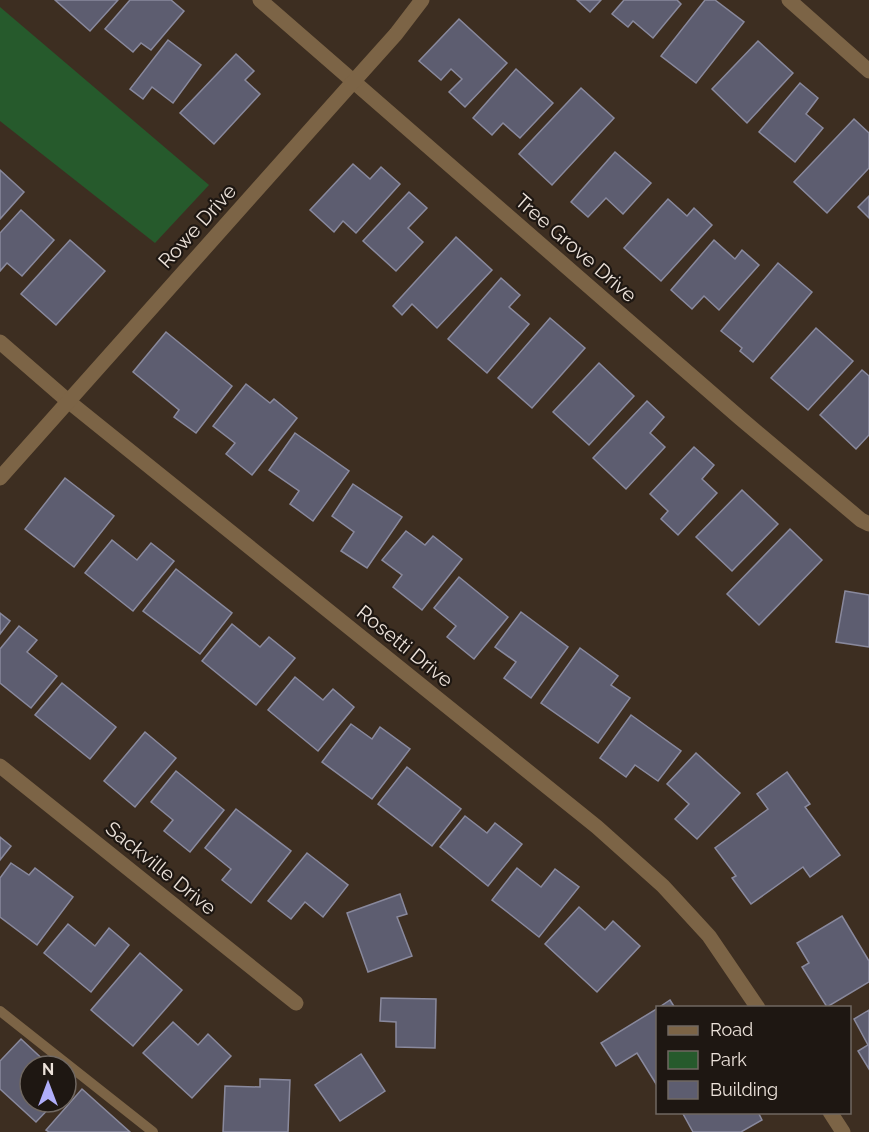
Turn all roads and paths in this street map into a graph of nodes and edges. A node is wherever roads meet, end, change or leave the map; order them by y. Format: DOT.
graph roads {
  1 [pos="260,0"];
  2 [pos="422,0"];
  3 [pos="789,0"];
  4 [pos="869,71"];
  5 [pos="353,82"];
  6 [pos="0,342"];
  7 [pos="68,401"];
  8 [pos="0,478"];
  9 [pos="869,524"];
  10 [pos="0,766"];
  11 [pos="296,1003"];
  12 [pos="757,1006"];
  13 [pos="0,1011"];
  14 [pos="831,1114"];
  15 [pos="153,1132"];
  16 [pos="843,1132"];
  1 -- 5 [label="street, Tree Grove Drive"];
  2 -- 5 [label="street, Rowe Drive"];
  3 -- 4 [label="street"];
  5 -- 7 [label="street, Rowe Drive"];
  5 -- 9 [label="street, Tree Grove Drive"];
  6 -- 7 [label="street, Rosetti Drive"];
  7 -- 8 [label="street, Rowe Drive"];
  7 -- 12 [label="street, Rosetti Drive"];
  10 -- 11 [label="street, Sackville Drive"];
  13 -- 15 [label="lane"];
  14 -- 16 [label="street"];
}
